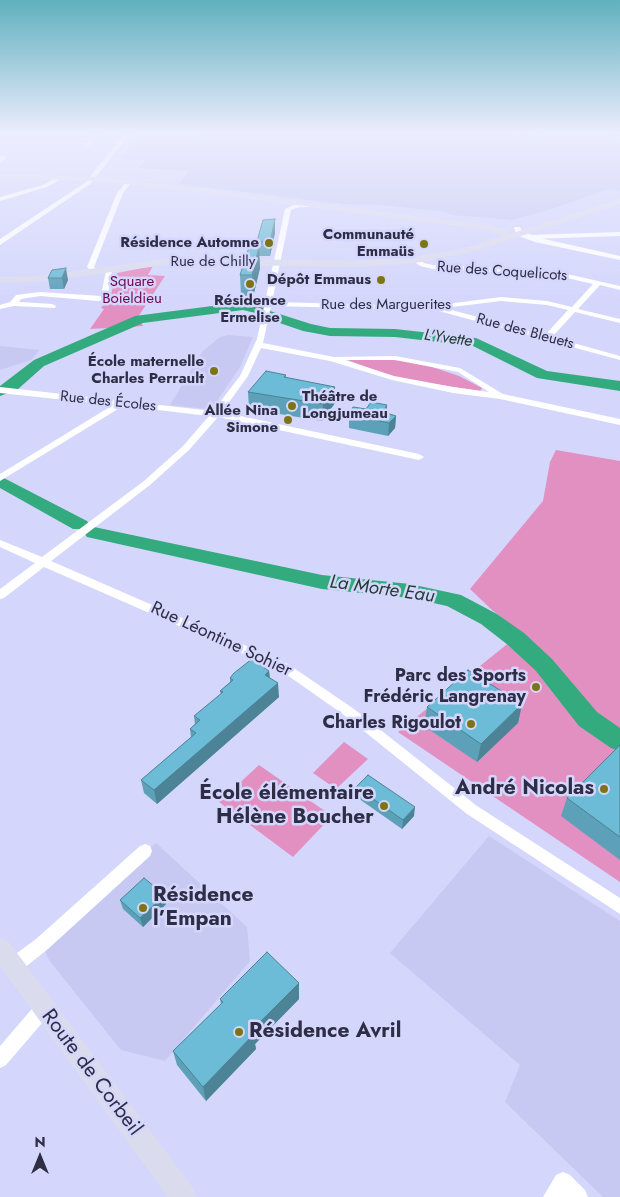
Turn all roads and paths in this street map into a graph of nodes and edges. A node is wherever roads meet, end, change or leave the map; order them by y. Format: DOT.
graph roads {
  1 [pos="32,190"];
  2 [pos="76,190"];
  3 [pos="123,190"];
  4 [pos="186,190"];
  5 [pos="0,199"];
  6 [pos="620,199"];
  7 [pos="315,205"];
  8 [pos="429,220"];
  9 [pos="518,231"];
  10 [pos="620,234"];
  11 [pos="508,236"];
  12 [pos="528,237"];
  13 [pos="0,242"];
  14 [pos="620,258"];
  15 [pos="415,260"];
  16 [pos="276,263"];
  17 [pos="95,272"];
  18 [pos="109,273"];
  19 [pos="0,280"];
  20 [pos="598,283"];
  21 [pos="620,288"];
  22 [pos="13,304"];
  23 [pos="268,304"];
  24 [pos="52,306"];
  25 [pos="0,307"];
  26 [pos="431,308"];
  27 [pos="575,310"];
  28 [pos="620,321"];
  29 [pos="547,338"];
  30 [pos="259,344"];
  31 [pos="332,358"];
  32 [pos="620,358"];
  33 [pos="0,390"];
  34 [pos="500,396"];
  35 [pos="121,404"];
  36 [pos="216,414"];
  37 [pos="620,422"];
  38 [pos="419,456"];
  39 [pos="0,478"];
  40 [pos="0,543"];
  41 [pos="45,561"];
  42 [pos="0,595"];
  43 [pos="145,851"];
  44 [pos="620,907"];
  45 [pos="6,958"];
  46 [pos="43,1009"];
  47 [pos="0,1059"];
  48 [pos="184,1197"];
  49 [pos="553,1197"];
  50 [pos="578,1197"];
  1 -- 5 [label="street"];
  2 -- 13 [label="street"];
  3 -- 17 [label="street"];
  4 -- 7 [label="main road"];
  6 -- 9 [label="main road, Rue de Chilly"];
  7 -- 8 [label="main road"];
  7 -- 16 [label="street"];
  8 -- 9 [label="main road"];
  8 -- 11 [label="main road"];
  9 -- 11 [label="main road, Rue de Chilly"];
  9 -- 12 [label="street"];
  10 -- 12 [label="street"];
  11 -- 15 [label="main road, Rue de Chilly"];
  12 -- 14 [label="street"];
  15 -- 16 [label="main road, Rue de Chilly"];
  15 -- 20 [label="street, Rue des Coquelicots"];
  16 -- 18 [label="main road, Rue de Chilly"];
  16 -- 23 [label="street"];
  17 -- 18 [label="main road, Rue de Chilly"];
  17 -- 19 [label="main road, Rue de Chilly"];
  18 -- 22 [label="street"];
  20 -- 21 [label="street, Rue des Coquelicots"];
  20 -- 27 [label="street"];
  22 -- 24 [label="street"];
  22 -- 25 [label="street"];
  23 -- 26 [label="street, Rue des Marguerites"];
  23 -- 30 [label="street"];
  26 -- 27 [label="street, Rue des Marguerites"];
  26 -- 29 [label="street, Rue des Bleuets"];
  27 -- 28 [label="street, Rue des Marguerites"];
  27 -- 29 [label="street"];
  29 -- 32 [label="street, Rue des Bleuets"];
  30 -- 31 [label="street"];
  30 -- 36 [label="street"];
  31 -- 34 [label="street"];
  31 -- 34 [label="street"];
  33 -- 35 [label="street, Rue des Écoles"];
  34 -- 37 [label="street"];
  35 -- 36 [label="street, Rue des Écoles"];
  35 -- 39 [label="street"];
  36 -- 38 [label="street, Rue des Écoles"];
  36 -- 41 [label="street"];
  40 -- 41 [label="street, Rue Léontine Sohier"];
  41 -- 42 [label="street"];
  41 -- 44 [label="street, Rue Léontine Sohier"];
  43 -- 45 [label="street"];
  45 -- 46 [label="main road, Route de Corbeil"];
  46 -- 47 [label="street"];
  46 -- 48 [label="main road, Route de Corbeil"];
  49 -- 50 [label="street"];
}
